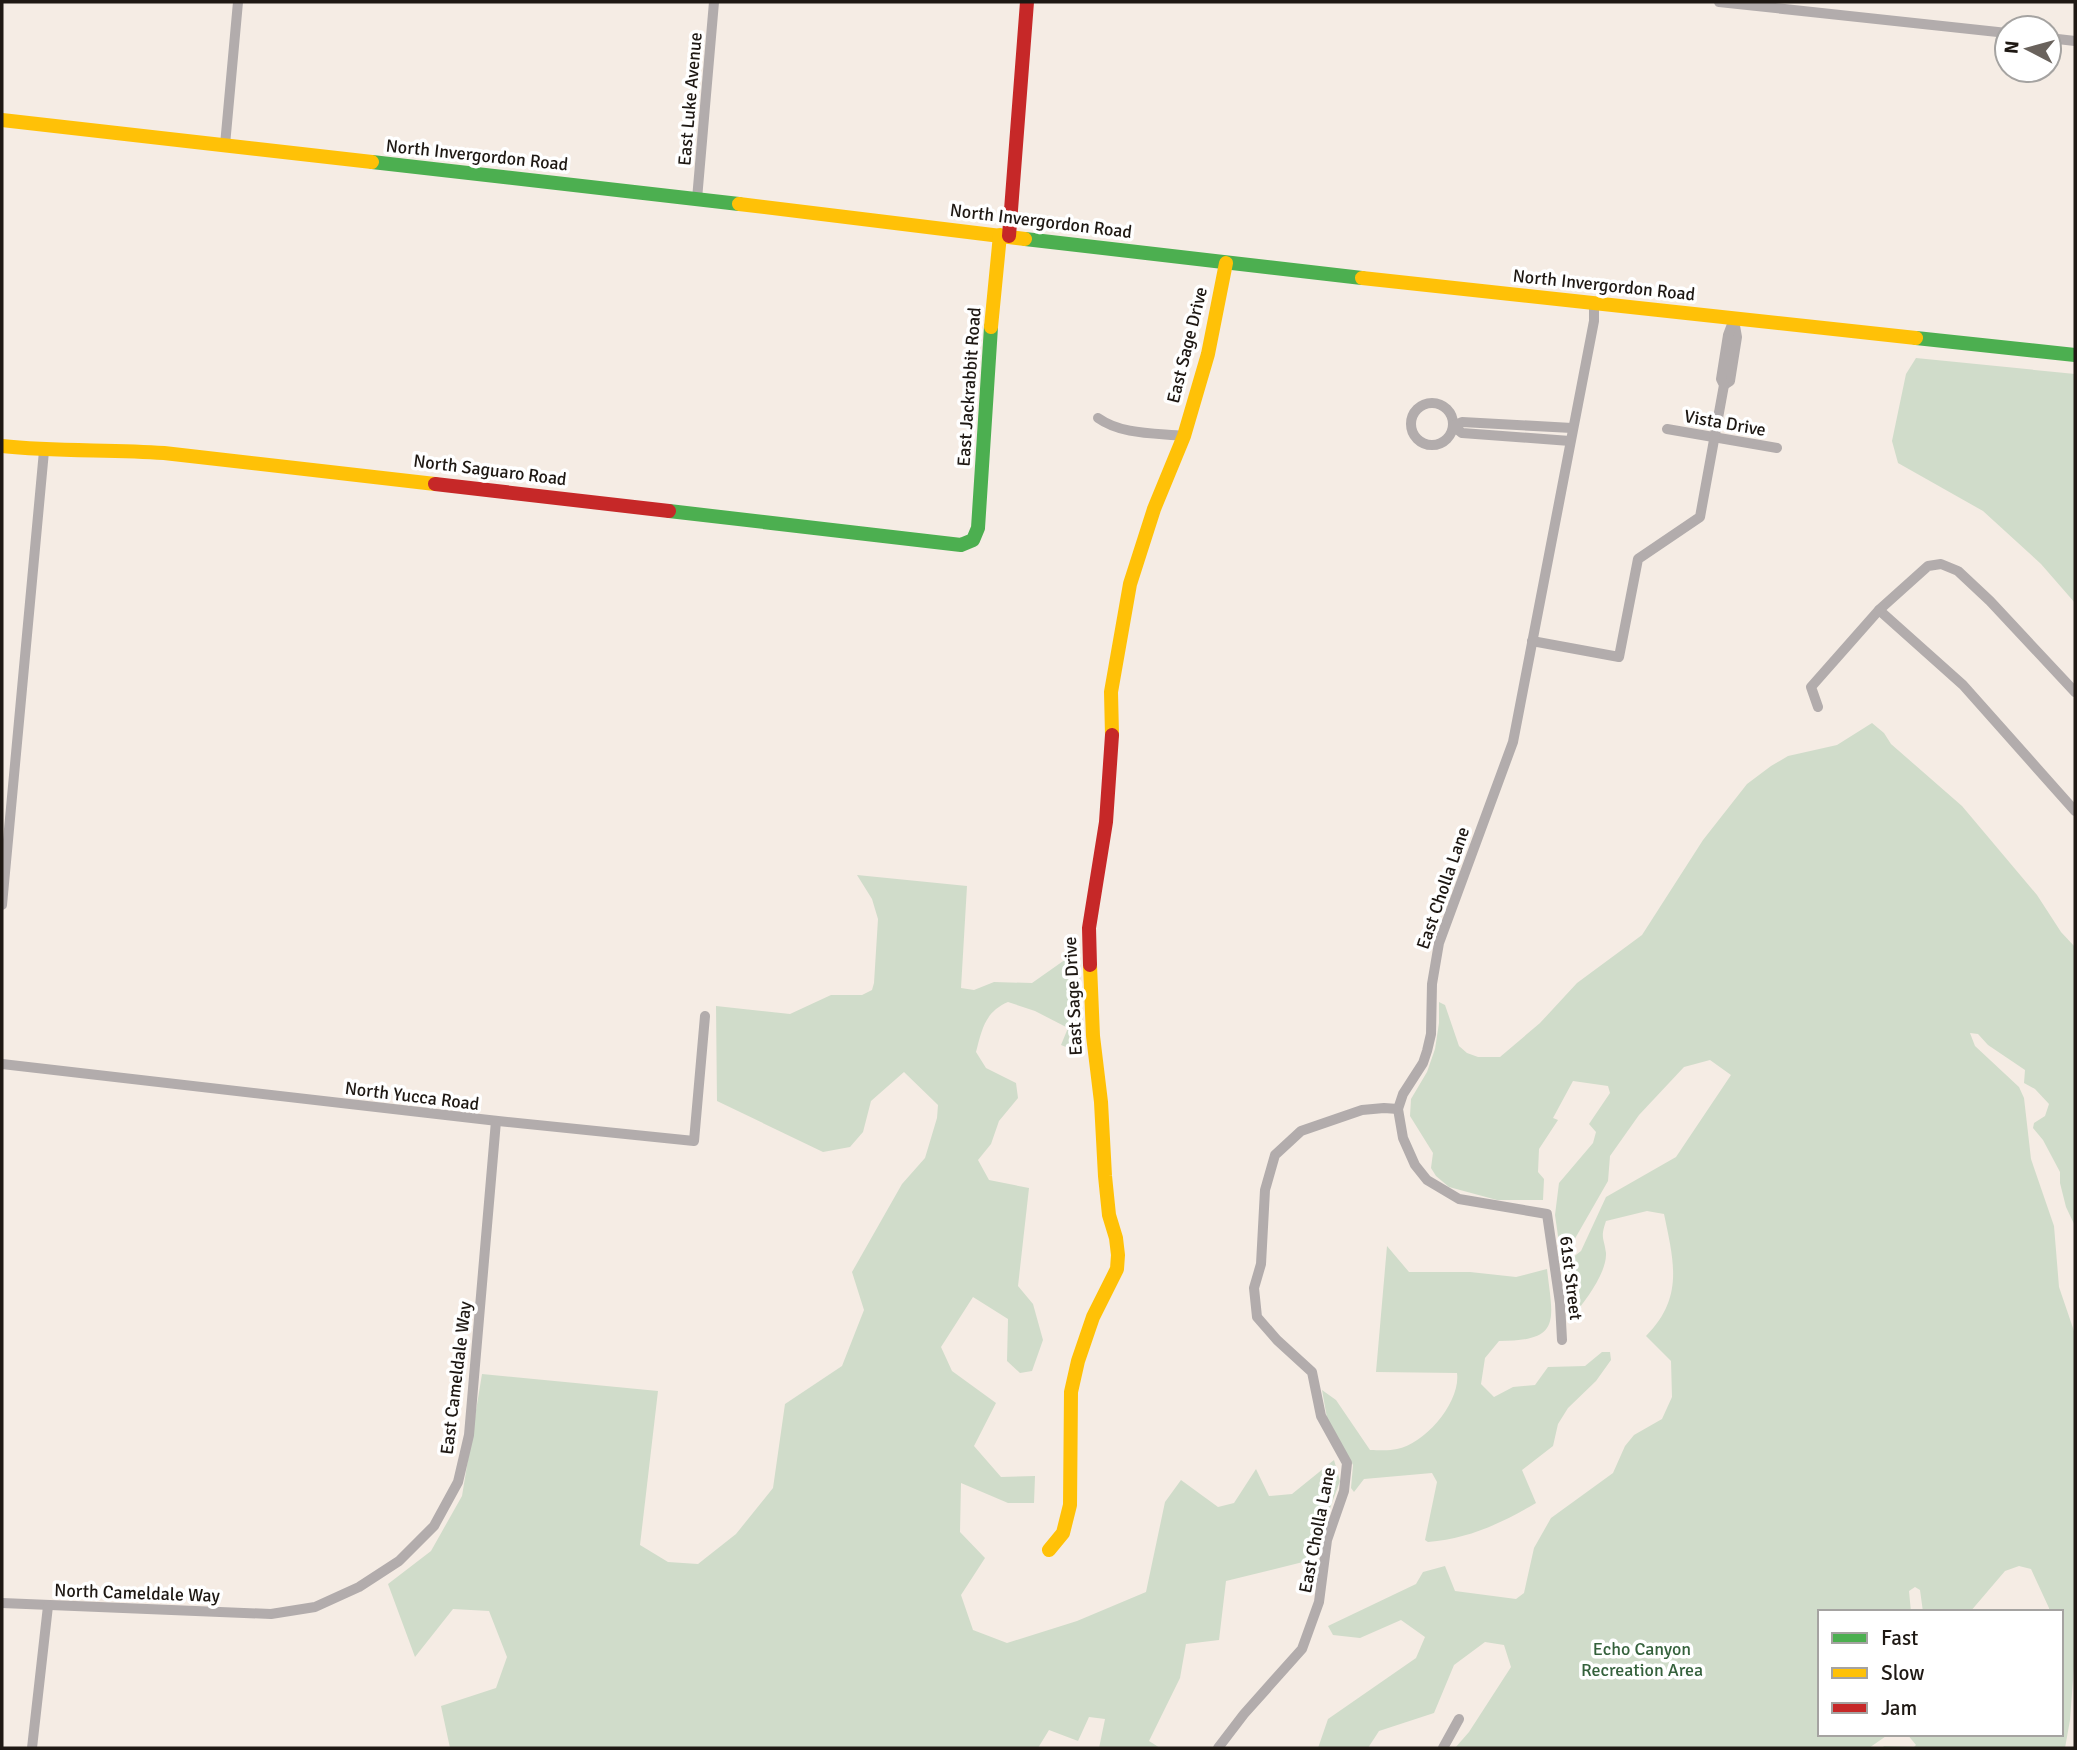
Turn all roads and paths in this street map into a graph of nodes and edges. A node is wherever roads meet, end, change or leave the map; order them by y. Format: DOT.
graph roads {
  1 [pos="238,2"];
  2 [pos="714,2"];
  3 [pos="1027,2"];
  4 [pos="1719,2"];
  5 [pos="1993,31"];
  6 [pos="2,120"];
  7 [pos="225,145"];
  8 [pos="697,199"];
  9 [pos="1005,236"];
  10 [pos="1226,263"];
  11 [pos="1594,303"];
  12 [pos="1734,319"];
  13 [pos="2075,355"];
  14 [pos="1098,418"];
  15 [pos="1453,426"];
  16 [pos="1572,428"];
  17 [pos="1667,429"];
  18 [pos="1184,436"];
  19 [pos="1714,438"];
  20 [pos="1570,441"];
  21 [pos="2,446"];
  22 [pos="1777,449"];
  23 [pos="44,451"];
  24 [pos="972,540"];
  25 [pos="1879,610"];
  26 [pos="1532,641"];
  27 [pos="2075,692"];
  28 [pos="1818,707"];
  29 [pos="2075,811"];
  30 [pos="2,905"];
  31 [pos="705,1016"];
  32 [pos="2,1064"];
  33 [pos="1398,1109"];
  34 [pos="496,1121"];
  35 [pos="1562,1340"];
  36 [pos="1049,1550"];
  37 [pos="2,1603"];
  38 [pos="48,1606"];
  39 [pos="271,1614"];
  40 [pos="1459,1720"];
  41 [pos="32,1748"];
  42 [pos="1218,1748"];
  43 [pos="1443,1748"];
  1 -- 7 [label="street"];
  2 -- 8 [label="street, East Luke Avenue"];
  3 -- 9 [label="street, East Jackrabbit Road"];
  4 -- 5 [label="street"];
  6 -- 7 [label="street, North Invergordon Road"];
  7 -- 8 [label="street, North Invergordon Road"];
  8 -- 9 [label="street, North Invergordon Road"];
  9 -- 10 [label="street, North Invergordon Road"];
  9 -- 24 [label="street, East Jackrabbit Road"];
  10 -- 11 [label="street, North Invergordon Road"];
  10 -- 18 [label="street, East Sage Drive"];
  11 -- 12 [label="street, North Invergordon Road"];
  11 -- 16 [label="street, East Cholla Lane"];
  12 -- 13 [label="street, North Invergordon Road"];
  12 -- 19 [label="street"];
  14 -- 18 [label="street"];
  15 -- 15 [label="street"];
  15 -- 16 [label="street"];
  15 -- 20 [label="street"];
  16 -- 20 [label="street, East Cholla Lane"];
  17 -- 19 [label="street, Vista Drive"];
  18 -- 36 [label="street, East Sage Drive"];
  19 -- 22 [label="street, Vista Drive"];
  19 -- 26 [label="street"];
  20 -- 26 [label="street, East Cholla Lane"];
  21 -- 23 [label="street, North Saguaro Road"];
  23 -- 24 [label="street, North Saguaro Road"];
  23 -- 30 [label="street"];
  25 -- 27 [label="street"];
  25 -- 28 [label="street"];
  25 -- 29 [label="street"];
  26 -- 33 [label="street, East Cholla Lane"];
  31 -- 34 [label="street, North Yucca Road"];
  32 -- 34 [label="street, North Yucca Road"];
  33 -- 35 [label="street, 61st Street"];
  33 -- 42 [label="street, East Cholla Lane"];
  34 -- 39 [label="street, East Cameldale Way"];
  37 -- 38 [label="street, North Cameldale Way"];
  38 -- 39 [label="street, North Cameldale Way"];
  38 -- 41 [label="street"];
  40 -- 43 [label="street"];
}
